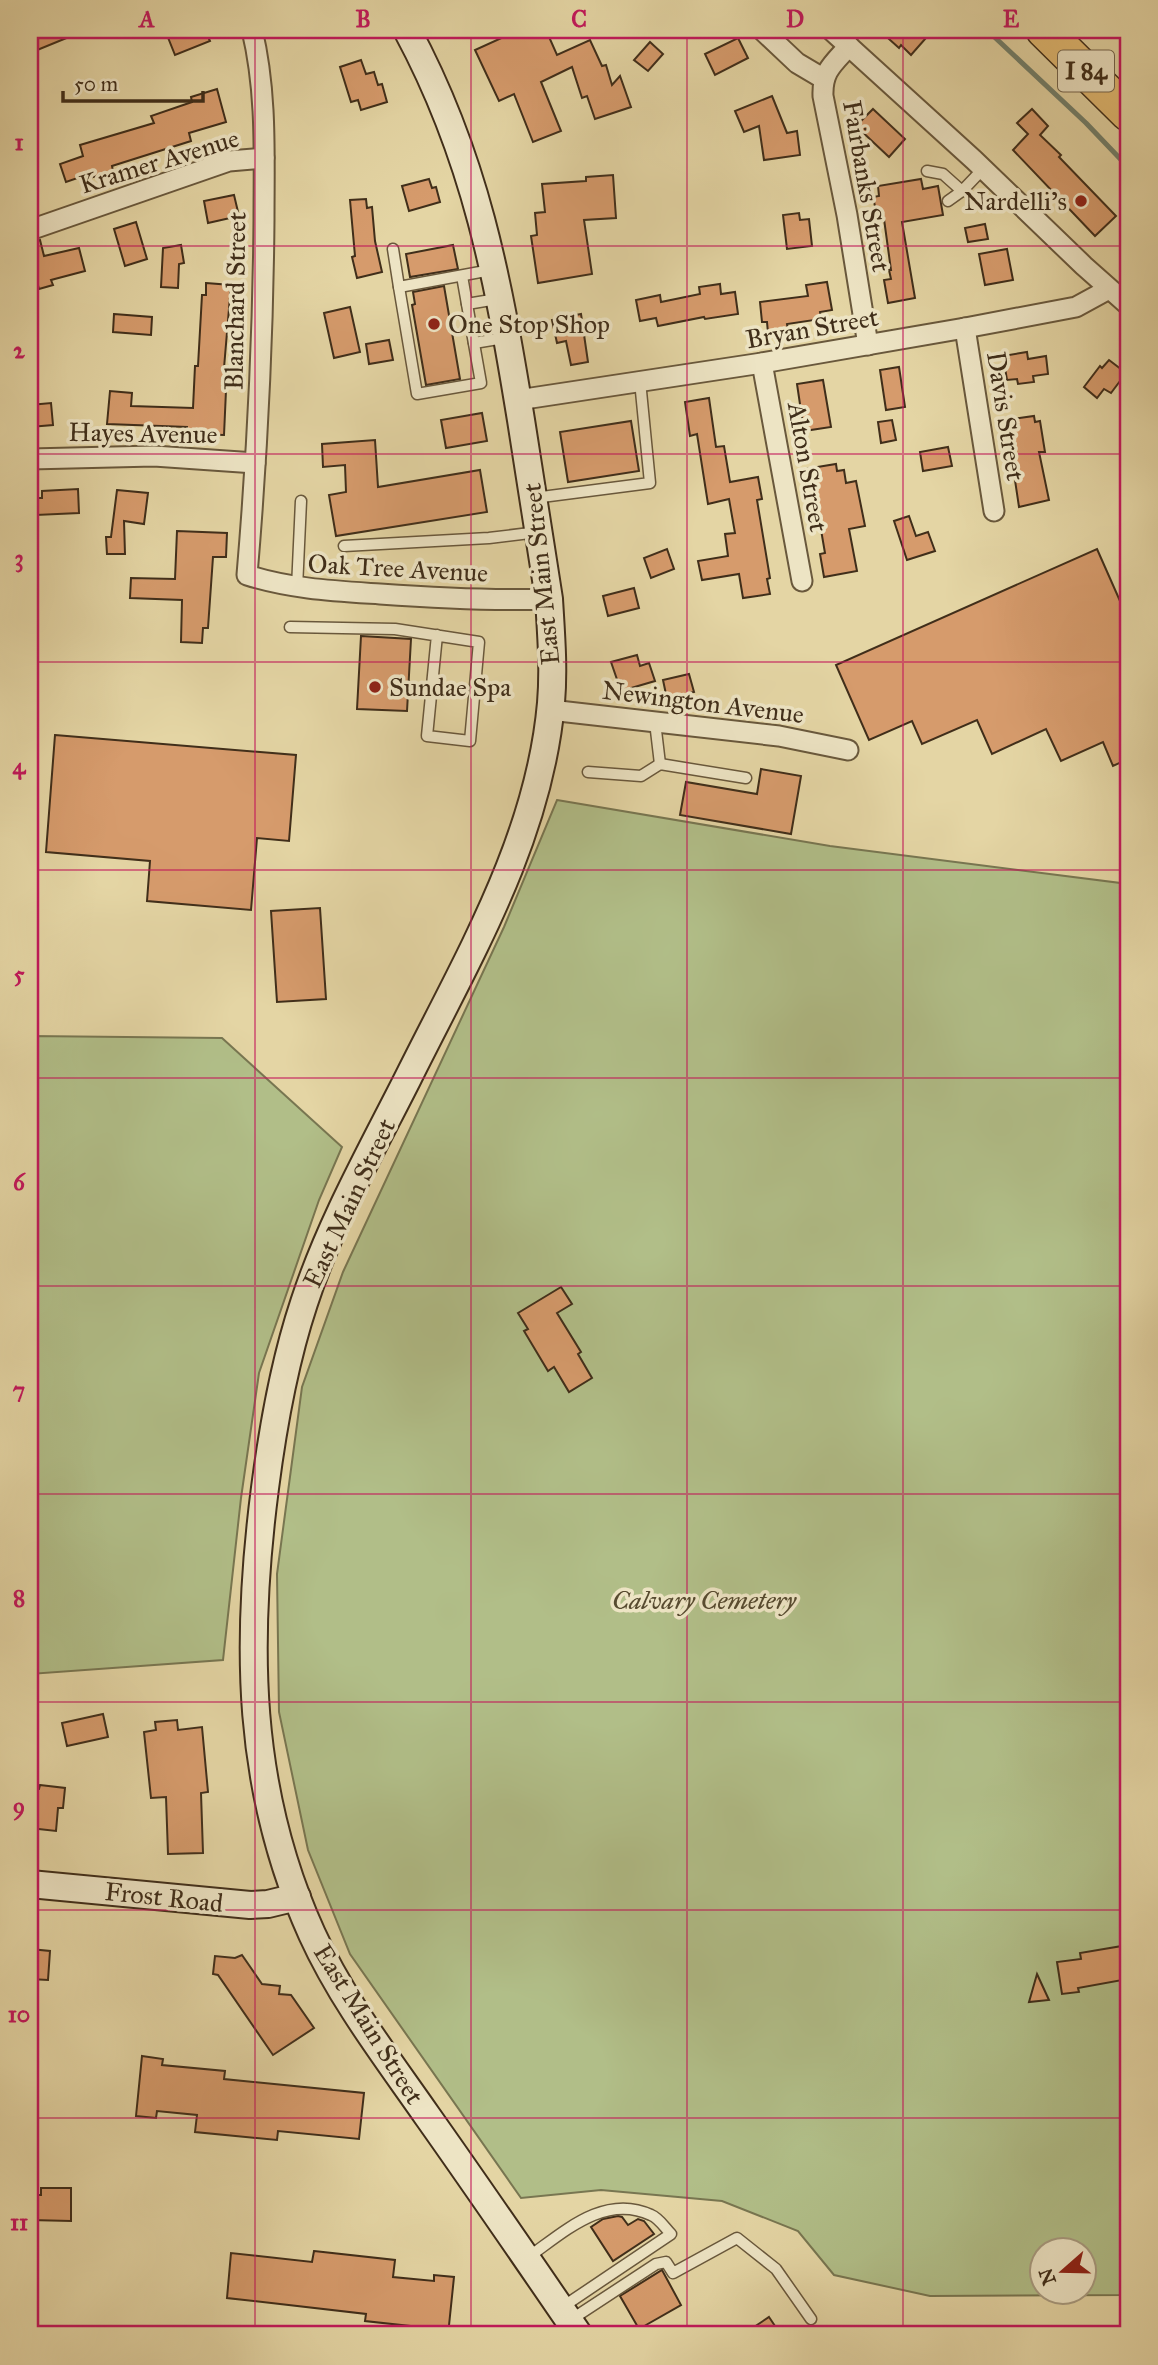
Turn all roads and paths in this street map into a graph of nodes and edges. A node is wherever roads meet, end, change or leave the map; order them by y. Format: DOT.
graph roads {
  1 [pos="252,30"];
  2 [pos="407,30"];
  3 [pos="762,30"];
  4 [pos="831,30"];
  5 [pos="1044,30"];
  6 [pos="849,46"];
  7 [pos="824,79"];
  8 [pos="1128,113"];
  9 [pos="264,158"];
  10 [pos="983,169"];
  11 [pos="928,171"];
  12 [pos="962,191"];
  13 [pos="948,201"];
  14 [pos="30,230"];
  15 [pos="393,250"];
  16 [pos="495,270"];
  17 [pos="462,276"];
  18 [pos="399,287"];
  19 [pos="1109,289"];
  20 [pos="501,298"];
  21 [pos="467,304"];
  22 [pos="1128,305"];
  23 [pos="965,328"];
  24 [pos="507,337"];
  25 [pos="474,343"];
  26 [pos="867,345"];
  27 [pos="762,363"];
  28 [pos="640,381"];
  29 [pos="518,400"];
  30 [pos="30,459"];
  31 [pos="255,463"];
  32 [pos="533,499"];
  33 [pos="301,501"];
  34 [pos="994,511"];
  35 [pos="539,532"];
  36 [pos="344,546"];
  37 [pos="247,575"];
  38 [pos="803,581"];
  39 [pos="297,588"];
  40 [pos="548,599"];
  41 [pos="290,627"];
  42 [pos="437,635"];
  43 [pos="550,710"];
  44 [pos="655,722"];
  45 [pos="848,750"];
  46 [pos="660,764"];
  47 [pos="589,772"];
  48 [pos="746,778"];
  49 [pos="30,1884"];
  50 [pos="297,1897"];
  51 [pos="527,2259"];
  52 [pos="811,2319"];
  53 [pos="569,2321"];
  1 -- 9 [label="street, Blanchard Street"];
  2 -- 16 [label="main road, East Main Street"];
  3 -- 7 [label="street"];
  4 -- 6 [label="street"];
  5 -- 8 [label="highway, I 84"];
  6 -- 7 [label="street, Fairbanks Street"];
  6 -- 10 [label="street"];
  7 -- 26 [label="street, Fairbanks Street"];
  9 -- 14 [label="street, Kramer Avenue"];
  9 -- 31 [label="street, Blanchard Street"];
  10 -- 12 [label="lane"];
  10 -- 19 [label="street"];
  11 -- 12 [label="lane"];
  12 -- 13 [label="lane"];
  15 -- 18 [label="lane"];
  16 -- 17 [label="lane"];
  16 -- 20 [label="main road, East Main Street"];
  17 -- 18 [label="lane"];
  17 -- 21 [label="lane"];
  18 -- 25 [label="lane"];
  19 -- 22 [label="street"];
  19 -- 23 [label="street, Bryan Street"];
  20 -- 21 [label="lane"];
  20 -- 24 [label="main road, East Main Street"];
  21 -- 25 [label="lane"];
  23 -- 26 [label="street, Bryan Street"];
  23 -- 34 [label="street, Davis Street"];
  24 -- 25 [label="lane"];
  24 -- 29 [label="main road, East Main Street"];
  26 -- 27 [label="street, Bryan Street"];
  27 -- 28 [label="street, Bryan Street"];
  27 -- 38 [label="street, Alton Street"];
  28 -- 29 [label="street, Bryan Street"];
  28 -- 32 [label="lane"];
  29 -- 32 [label="main road, East Main Street"];
  30 -- 31 [label="street, Hayes Avenue"];
  31 -- 37 [label="street, Blanchard Street"];
  32 -- 35 [label="main road, East Main Street"];
  33 -- 39 [label="lane"];
  35 -- 36 [label="lane"];
  35 -- 40 [label="main road, East Main Street"];
  37 -- 39 [label="street, Oak Tree Avenue"];
  39 -- 40 [label="street, Oak Tree Avenue"];
  40 -- 43 [label="main road, East Main Street"];
  41 -- 42 [label="lane"];
  42 -- 42 [label="lane"];
  43 -- 44 [label="street, Newington Avenue"];
  43 -- 50 [label="main road, East Main Street"];
  44 -- 45 [label="street, Newington Avenue"];
  44 -- 46 [label="lane"];
  46 -- 47 [label="lane"];
  46 -- 48 [label="lane"];
  49 -- 50 [label="main road, Frost Road"];
  50 -- 51 [label="main road, East Main Street"];
  51 -- 53 [label="main road, East Main Street"];
  51 -- 53 [label="lane"];
  52 -- 53 [label="lane"];
}
